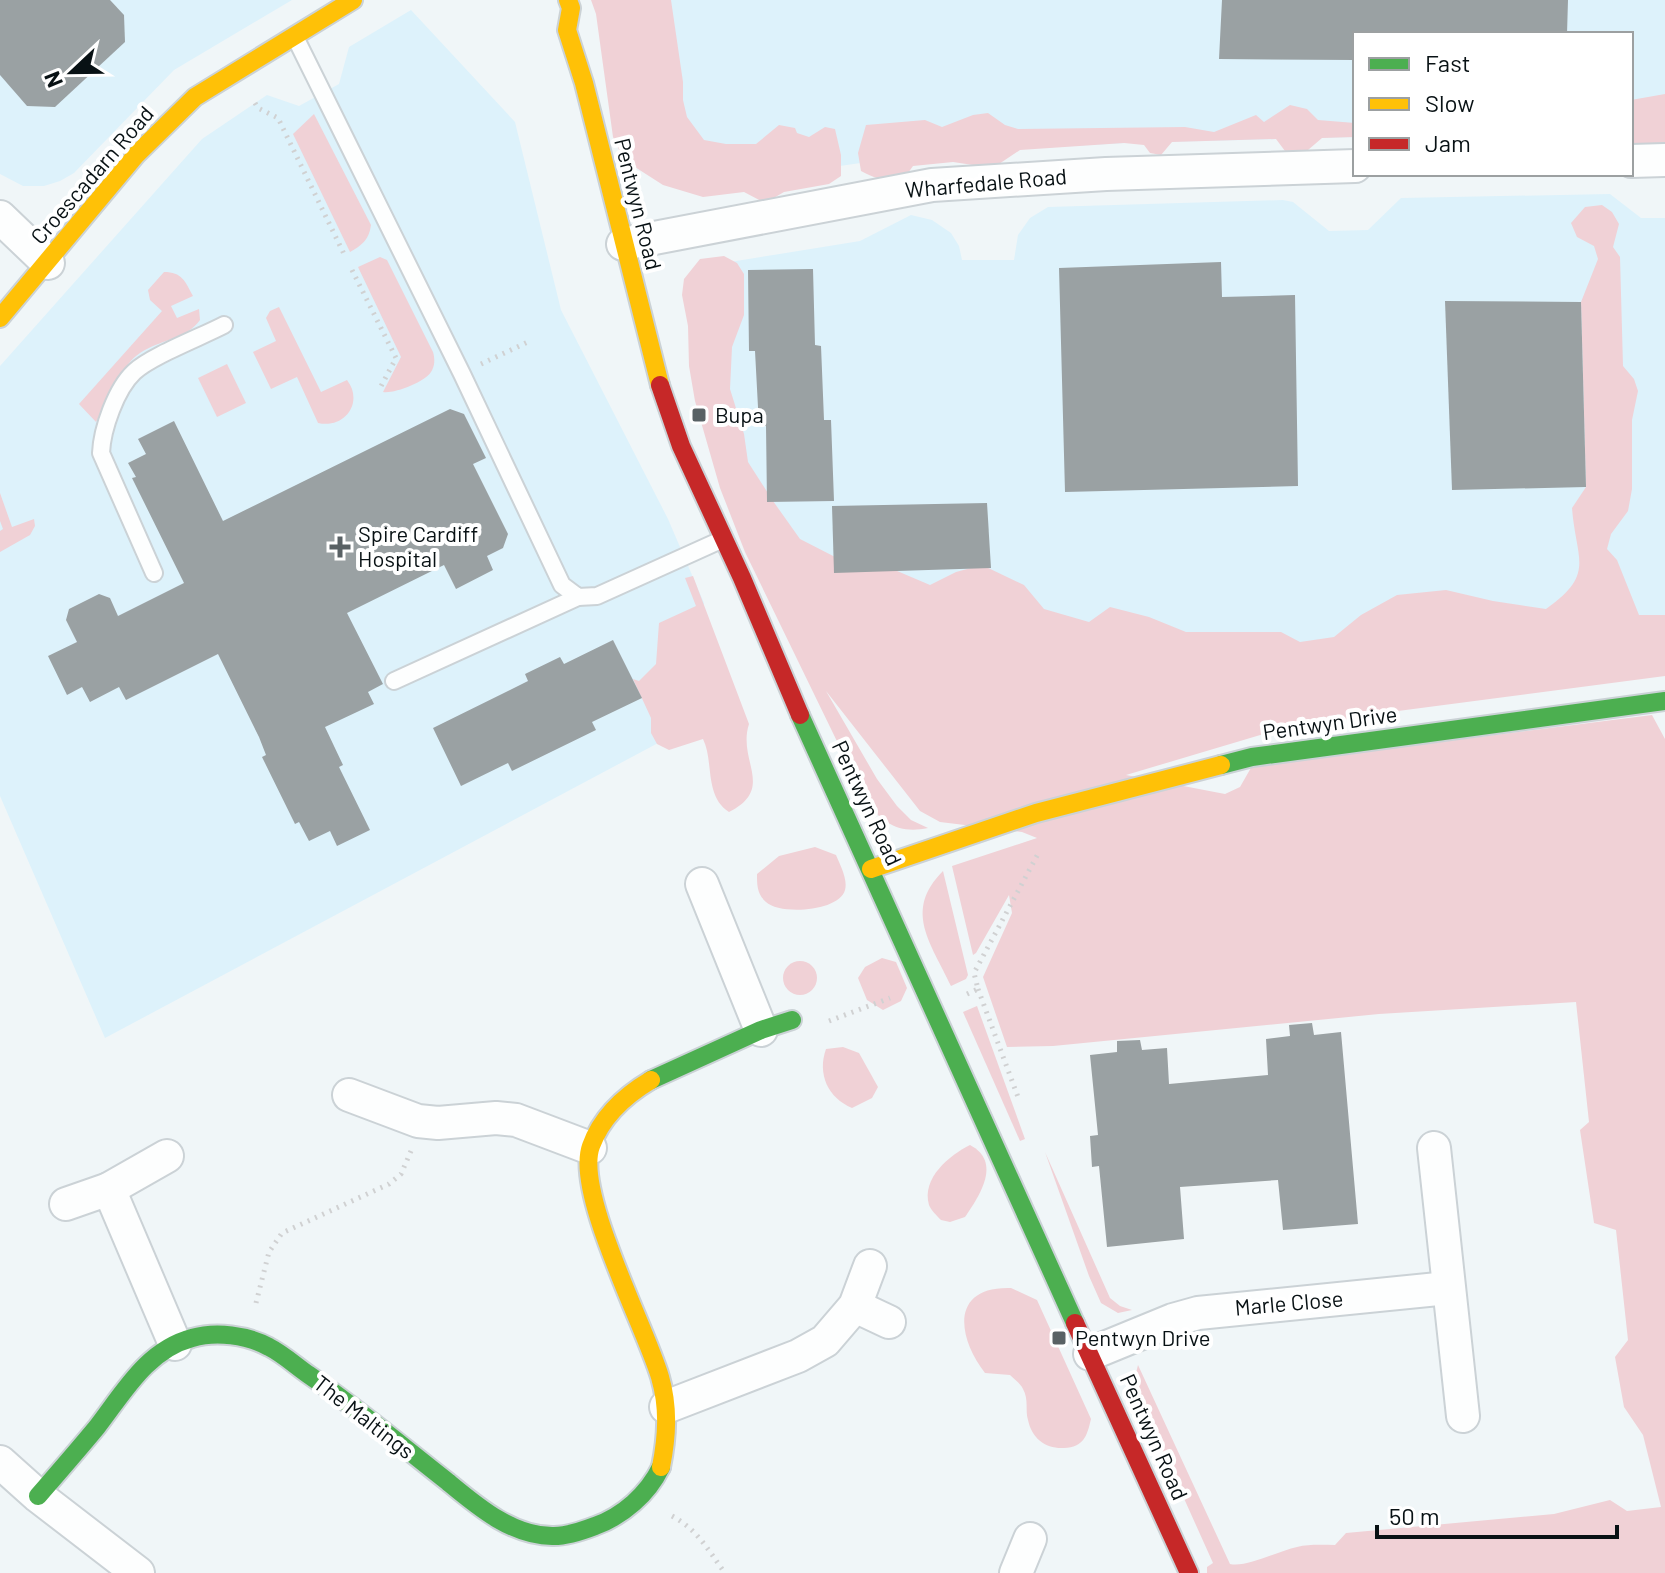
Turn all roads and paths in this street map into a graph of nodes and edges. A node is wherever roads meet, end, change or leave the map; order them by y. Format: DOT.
graph roads {
  1 [pos="353,0"];
  2 [pos="568,0"];
  3 [pos="552,16"];
  4 [pos="567,30"];
  5 [pos="294,36"];
  6 [pos="237,71"];
  7 [pos="1665,160"];
  8 [pos="1633,161"];
  9 [pos="1353,166"];
  10 [pos="0,217"];
  11 [pos="623,244"];
  12 [pos="344,254"];
  13 [pos="48,263"];
  14 [pos="352,270"];
  15 [pos="0,318"];
  16 [pos="224,325"];
  17 [pos="530,341"];
  18 [pos="472,368"];
  19 [pos="379,390"];
  20 [pos="724,539"];
  21 [pos="154,573"];
  22 [pos="578,597"];
  23 [pos="394,681"];
  24 [pos="1665,701"];
  25 [pos="1046,839"];
  26 [pos="871,869"];
  27 [pos="702,884"];
  28 [pos="899,994"];
  29 [pos="957,999"];
  30 [pos="792,1020"];
  31 [pos="761,1030"];
  32 [pos="349,1095"];
  33 [pos="418,1121"];
  34 [pos="590,1148"];
  35 [pos="1434,1148"];
  36 [pos="167,1156"];
  37 [pos="109,1189"];
  38 [pos="66,1204"];
  39 [pos="870,1266"];
  40 [pos="1448,1288"];
  41 [pos="855,1306"];
  42 [pos="889,1322"];
  43 [pos="248,1339"];
  44 [pos="175,1344"];
  45 [pos="1090,1354"];
  46 [pos="666,1407"];
  47 [pos="1463,1416"];
  48 [pos="0,1462"];
  49 [pos="38,1496"];
  50 [pos="639,1499"];
  51 [pos="1030,1539"];
  52 [pos="138,1573"];
  53 [pos="725,1573"];
  54 [pos="1016,1573"];
  55 [pos="1189,1573"];
  1 -- 5 [label="street, Croescadarn Road"];
  2 -- 4 [label="street, Pentwyn Road"];
  3 -- 4 [label="street, Pentwyn Road"];
  4 -- 11 [label="street, Pentwyn Road"];
  5 -- 6 [label="street, Croescadarn Road"];
  5 -- 22 [label="lane"];
  6 -- 12 [label="path"];
  6 -- 13 [label="street, Croescadarn Road"];
  7 -- 8 [label="street"];
  9 -- 11 [label="street, Wharfedale Road"];
  10 -- 13 [label="street"];
  11 -- 20 [label="street, Pentwyn Road"];
  13 -- 15 [label="street, Croescadarn Road"];
  14 -- 19 [label="path"];
  16 -- 21 [label="lane"];
  17 -- 18 [label="path"];
  20 -- 22 [label="lane"];
  20 -- 26 [label="street, Pentwyn Road"];
  22 -- 23 [label="lane"];
  24 -- 26 [label="street, Pentwyn Drive"];
  25 -- 29 [label="path"];
  26 -- 45 [label="street, Pentwyn Road"];
  27 -- 31 [label="street"];
  28 -- 30 [label="path"];
  30 -- 31 [label="street"];
  31 -- 34 [label="street"];
  32 -- 33 [label="street"];
  33 -- 34 [label="street"];
  33 -- 43 [label="path"];
  34 -- 46 [label="street, The Maltings"];
  35 -- 40 [label="street"];
  36 -- 37 [label="street"];
  37 -- 38 [label="street"];
  37 -- 44 [label="street"];
  39 -- 41 [label="street"];
  40 -- 45 [label="street, Marle Close"];
  40 -- 47 [label="street"];
  41 -- 42 [label="street"];
  41 -- 46 [label="street"];
  43 -- 44 [label="street, The Maltings"];
  43 -- 50 [label="street, The Maltings"];
  44 -- 49 [label="street, The Maltings"];
  45 -- 55 [label="street, Pentwyn Road"];
  46 -- 50 [label="street, The Maltings"];
  48 -- 49 [label="street"];
  49 -- 52 [label="street"];
  50 -- 53 [label="path"];
  51 -- 54 [label="street"];
}
